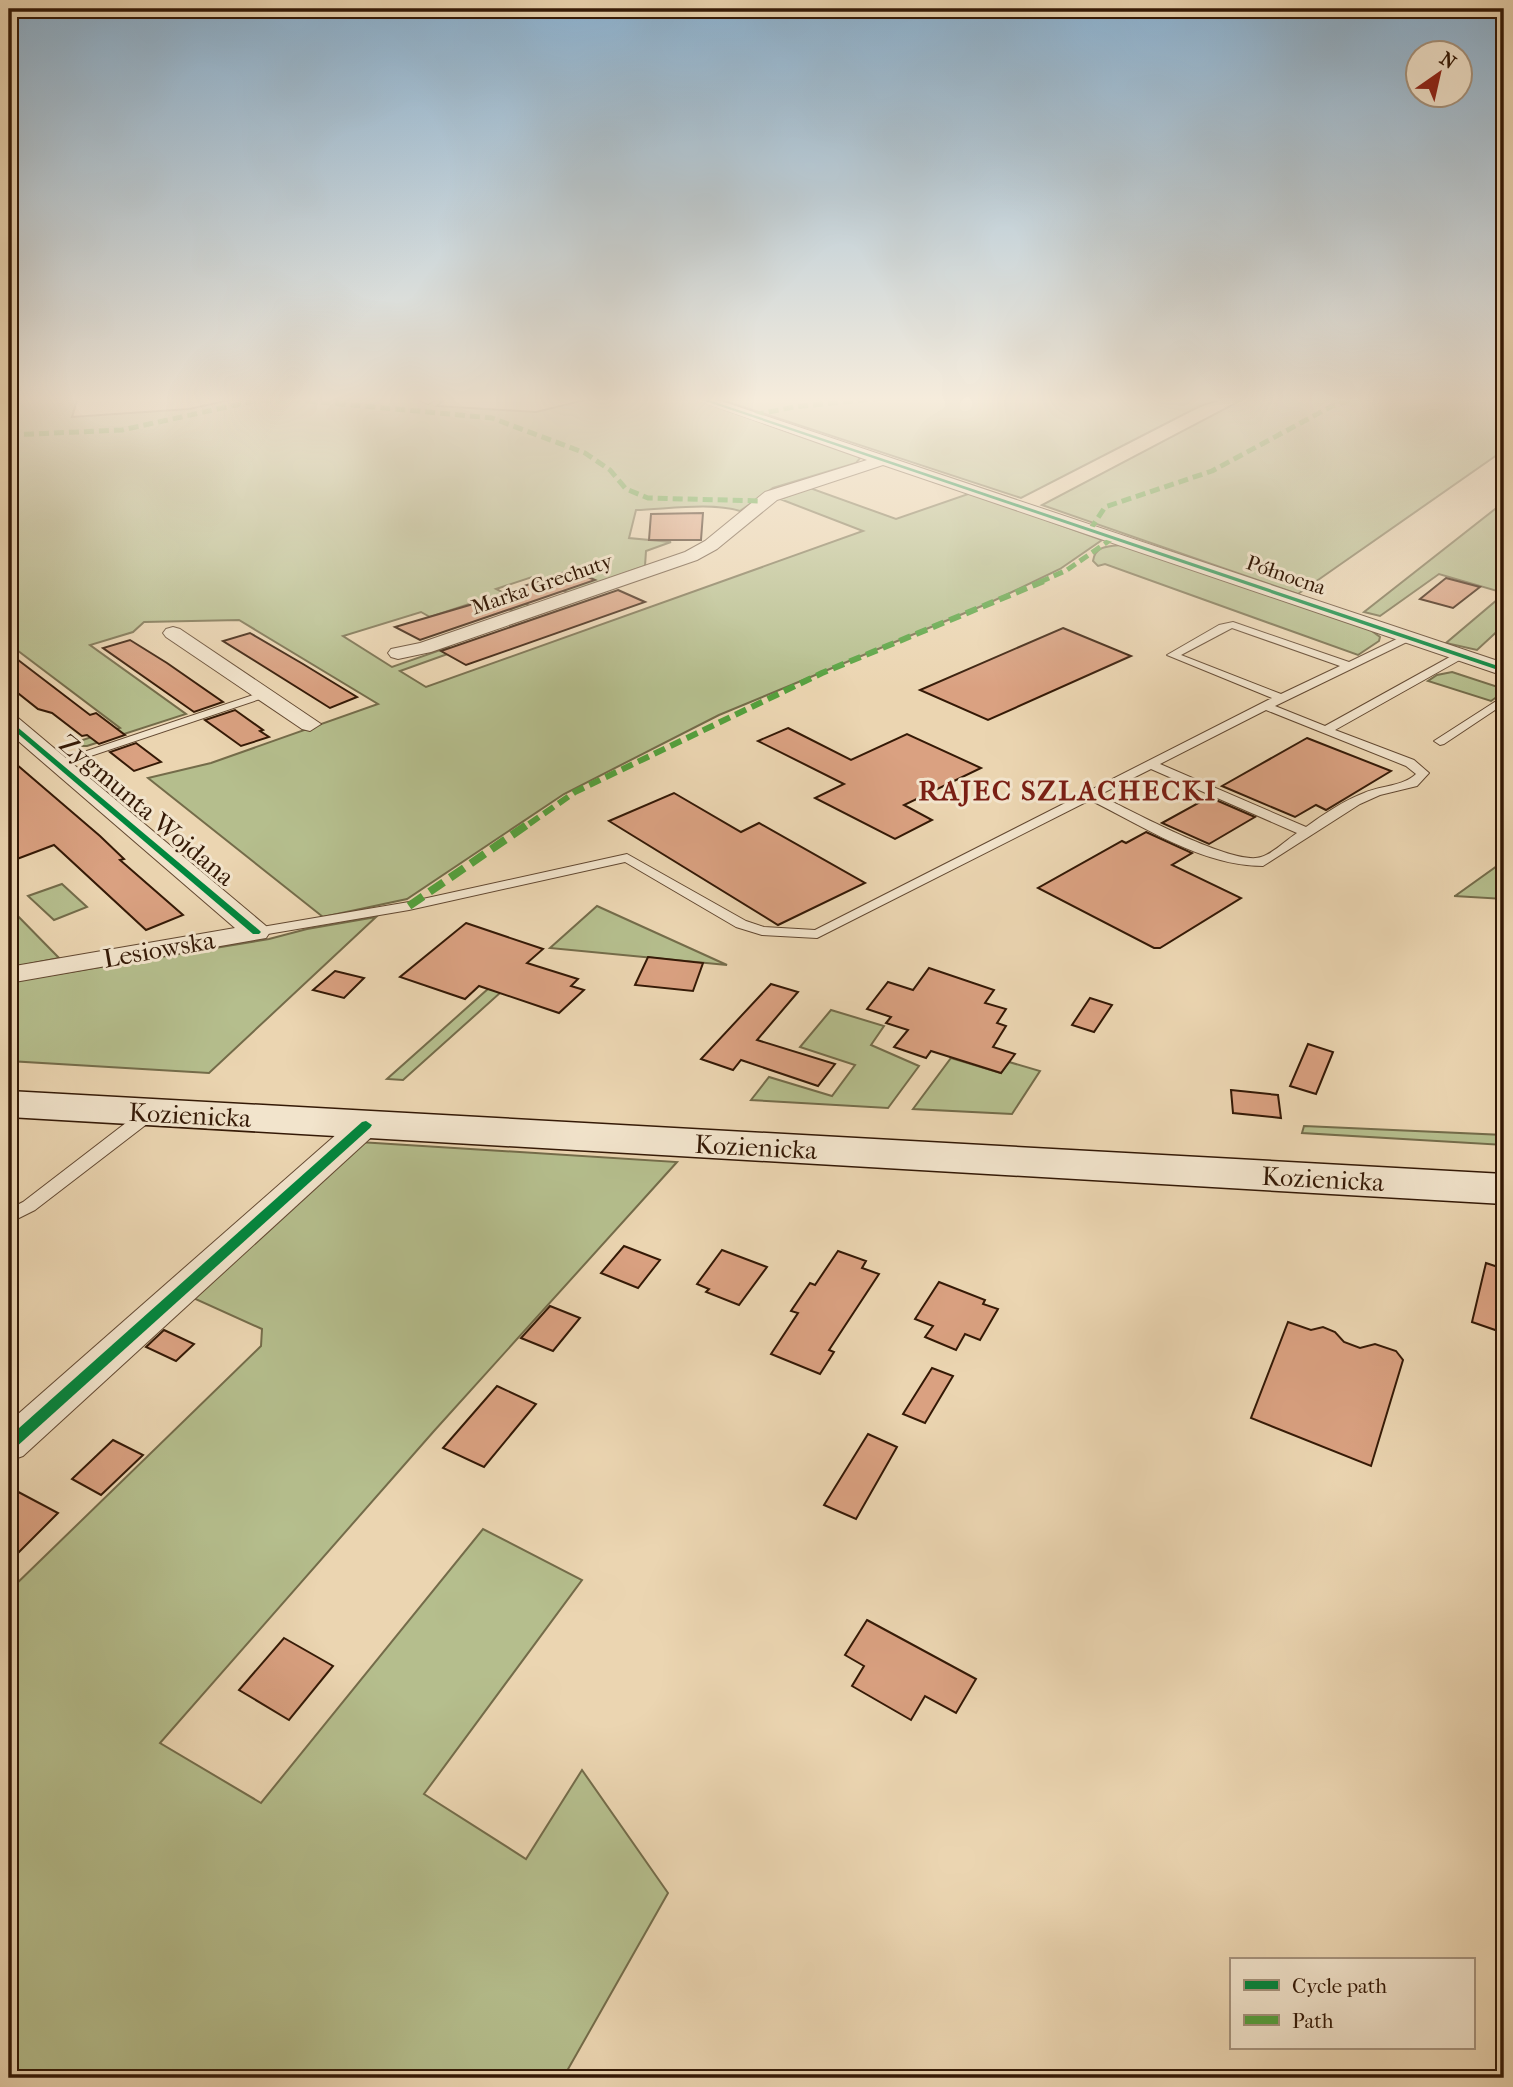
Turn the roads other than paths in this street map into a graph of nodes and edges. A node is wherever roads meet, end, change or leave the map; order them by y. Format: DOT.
graph roads {
  1 [pos="776,494"];
  2 [pos="985,494"];
  3 [pos="173,633"];
  4 [pos="1409,638"];
  5 [pos="398,653"];
  6 [pos="1461,655"];
  7 [pos="1349,666"];
  8 [pos="1504,670"];
  9 [pos="265,694"];
  10 [pos="1282,698"];
  11 [pos="1504,699"];
  12 [pos="1265,706"];
  13 [pos="9,722"];
  14 [pos="310,724"];
  15 [pos="1326,730"];
  16 [pos="1440,741"];
  17 [pos="57,763"];
  18 [pos="1152,765"];
  19 [pos="1091,796"];
  20 [pos="1309,833"];
  21 [pos="257,932"];
  22 [pos="9,975"];
  23 [pos="9,1080"];
  24 [pos="9,1104"];
  25 [pos="150,1113"];
  26 [pos="366,1125"];
  27 [pos="1504,1165"];
  28 [pos="1504,1189"];
  29 [pos="9,1217"];
  30 [pos="9,1445"];
  1 -- 5 [label="street, Marka Grechuty"];
  2 -- 4 [label="street, Północna"];
  3 -- 9 [label="street"];
  4 -- 6 [label="street, Północna"];
  4 -- 7 [label="lane, Lesiowska"];
  6 -- 8 [label="street, Północna"];
  6 -- 15 [label="lane"];
  7 -- 10 [label="lane, Lesiowska"];
  7 -- 10 [label="lane"];
  9 -- 14 [label="street"];
  9 -- 17 [label="lane"];
  10 -- 12 [label="lane, Lesiowska"];
  11 -- 16 [label="lane"];
  12 -- 15 [label="lane"];
  12 -- 18 [label="lane, Lesiowska"];
  13 -- 17 [label="street, Zygmunta Wojdana"];
  15 -- 20 [label="lane"];
  17 -- 21 [label="street, Zygmunta Wojdana"];
  18 -- 19 [label="lane, Lesiowska"];
  18 -- 20 [label="lane"];
  19 -- 20 [label="lane"];
  19 -- 21 [label="lane, Lesiowska"];
  21 -- 22 [label="street, Lesiowska"];
  23 -- 27 [label="main road, Kozienicka"];
  24 -- 25 [label="main road, Kozienicka"];
  25 -- 26 [label="main road, Kozienicka"];
  25 -- 29 [label="lane"];
  26 -- 28 [label="main road, Kozienicka"];
  26 -- 30 [label="street"];
}
